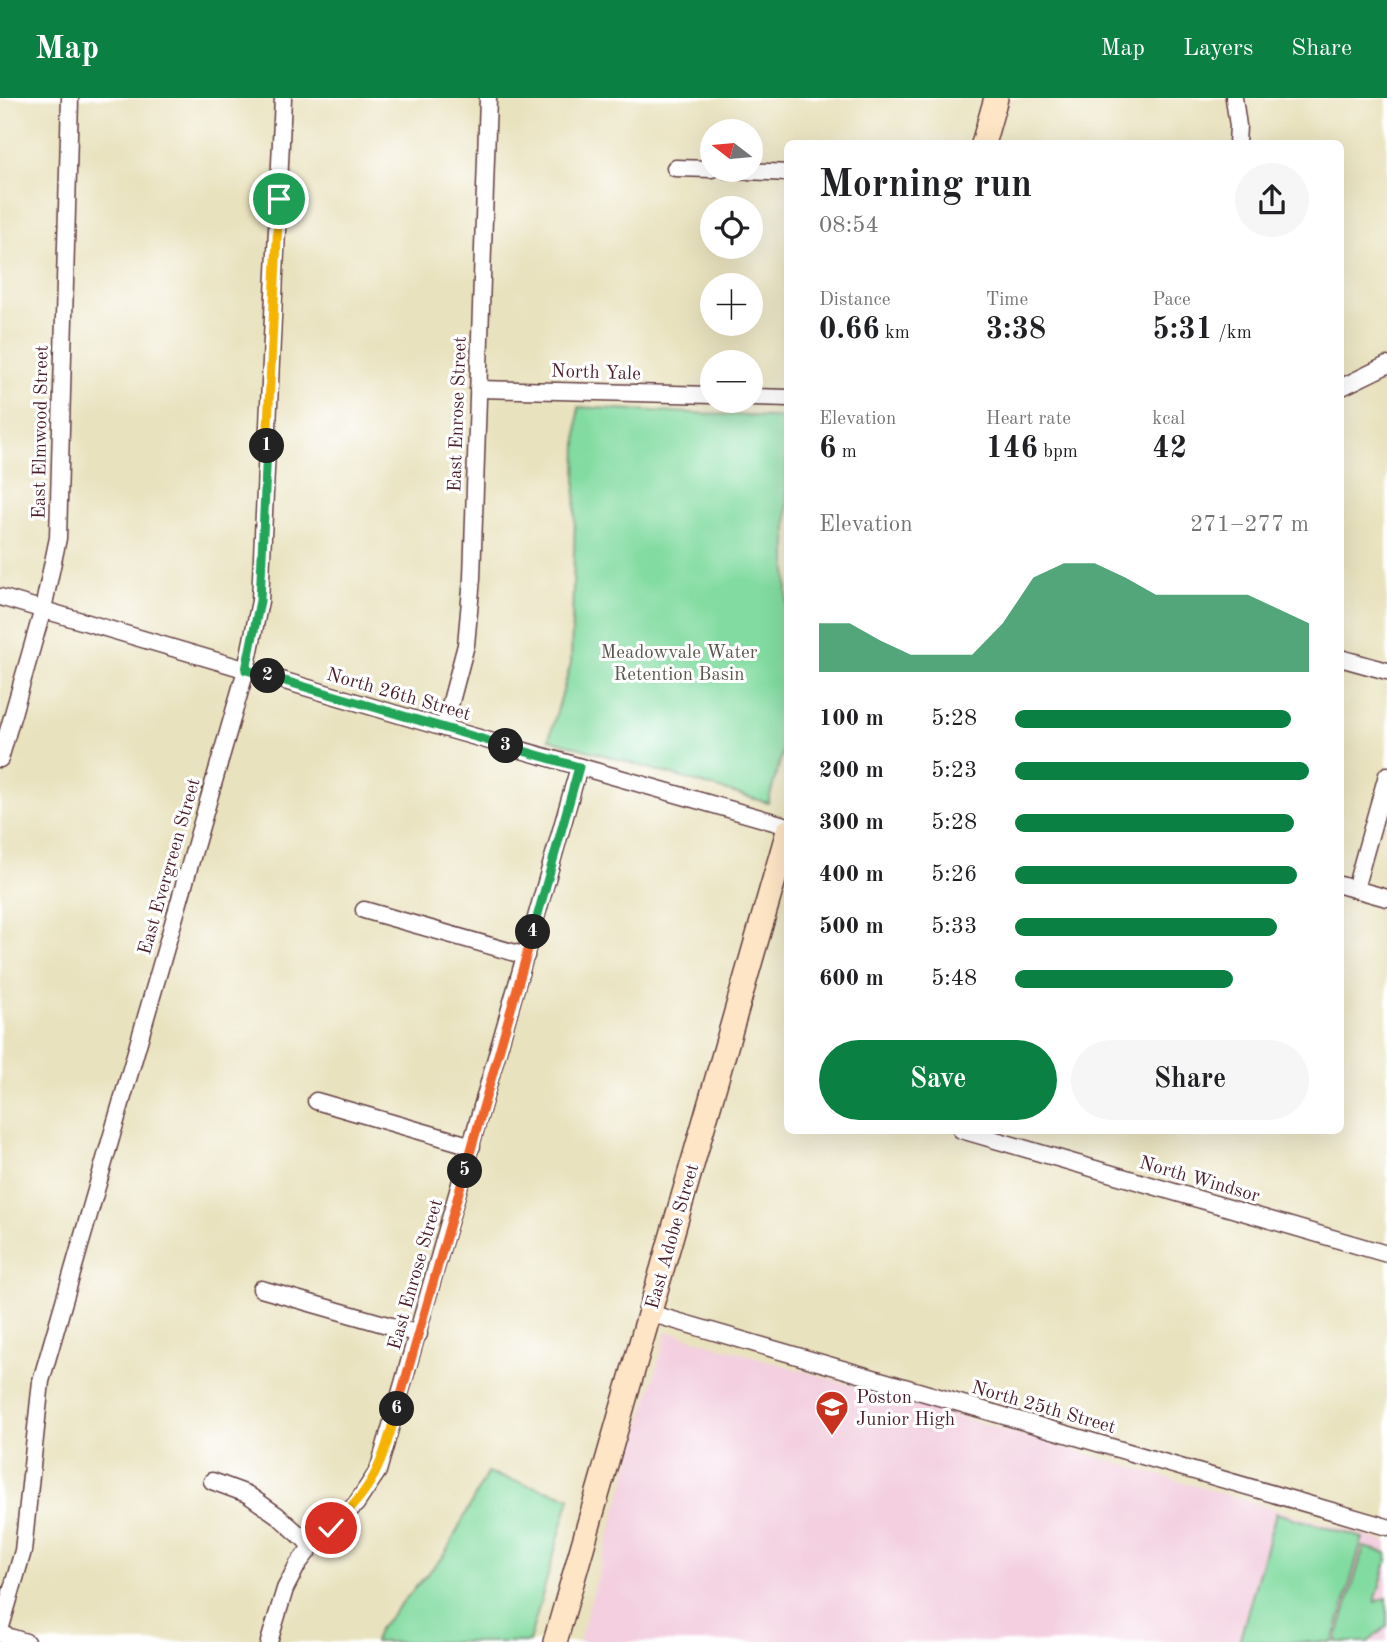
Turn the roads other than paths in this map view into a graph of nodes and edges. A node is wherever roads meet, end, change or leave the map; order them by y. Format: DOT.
graph roads {
  1 [pos="70,98"];
  2 [pos="284,98"];
  3 [pos="488,98"];
  4 [pos="996,98"];
  5 [pos="1234,98"];
  6 [pos="984,140"];
  7 [pos="1237,140"];
  8 [pos="675,168"];
  9 [pos="700,169"];
  10 [pos="763,172"];
  11 [pos="784,173"];
  12 [pos="1387,365"];
  13 [pos="1344,386"];
  14 [pos="478,389"];
  15 [pos="700,396"];
  16 [pos="763,397"];
  17 [pos="784,398"];
  18 [pos="0,597"];
  19 [pos="43,609"];
  20 [pos="1344,659"];
  21 [pos="246,670"];
  22 [pos="1387,671"];
  23 [pos="444,728"];
  24 [pos="0,759"];
  25 [pos="579,767"];
  26 [pos="1387,775"];
  27 [pos="784,827"];
  28 [pos="784,842"];
  29 [pos="1348,887"];
  30 [pos="1387,898"];
  31 [pos="364,910"];
  32 [pos="526,956"];
  33 [pos="316,1101"];
  34 [pos="975,1134"];
  35 [pos="472,1146"];
  36 [pos="1387,1254"];
  37 [pos="261,1289"];
  38 [pos="649,1312"];
  39 [pos="419,1334"];
  40 [pos="212,1480"];
  41 [pos="1387,1527"];
  42 [pos="312,1546"];
  43 [pos="0,1632"];
  44 [pos="26,1642"];
  45 [pos="269,1642"];
  46 [pos="555,1642"];
  1 -- 19 [label="street, East Elmwood Street"];
  2 -- 21 [label="street, East Evergreen Street"];
  3 -- 14 [label="street, East Enrose Street"];
  4 -- 6 [label="street"];
  5 -- 7 [label="street"];
  8 -- 9 [label="street"];
  10 -- 11 [label="street"];
  12 -- 13 [label="street"];
  14 -- 15 [label="street, North Yale"];
  14 -- 23 [label="street, East Enrose Street"];
  16 -- 17 [label="street"];
  18 -- 19 [label="street, North 26th Street"];
  19 -- 21 [label="street, North 26th Street"];
  19 -- 24 [label="street, East Elmwood Street"];
  20 -- 22 [label="street"];
  21 -- 23 [label="street, North 26th Street"];
  21 -- 43 [label="street, East Evergreen Street"];
  23 -- 25 [label="street, North 26th Street"];
  25 -- 27 [label="street, North 26th Street"];
  25 -- 32 [label="street, East Enrose Street"];
  26 -- 29 [label="street"];
  28 -- 38 [label="street, East Adobe Street"];
  29 -- 30 [label="street"];
  31 -- 32 [label="street"];
  32 -- 35 [label="street, East Enrose Street"];
  33 -- 35 [label="street"];
  34 -- 36 [label="street, North Windsor"];
  35 -- 39 [label="street, East Enrose Street"];
  37 -- 39 [label="street"];
  38 -- 41 [label="street, North 25th Street"];
  38 -- 46 [label="street, East Adobe Street"];
  39 -- 42 [label="street, East Enrose Street"];
  40 -- 42 [label="street"];
  42 -- 45 [label="street, East Enrose Street"];
  43 -- 44 [label="street"];
}
